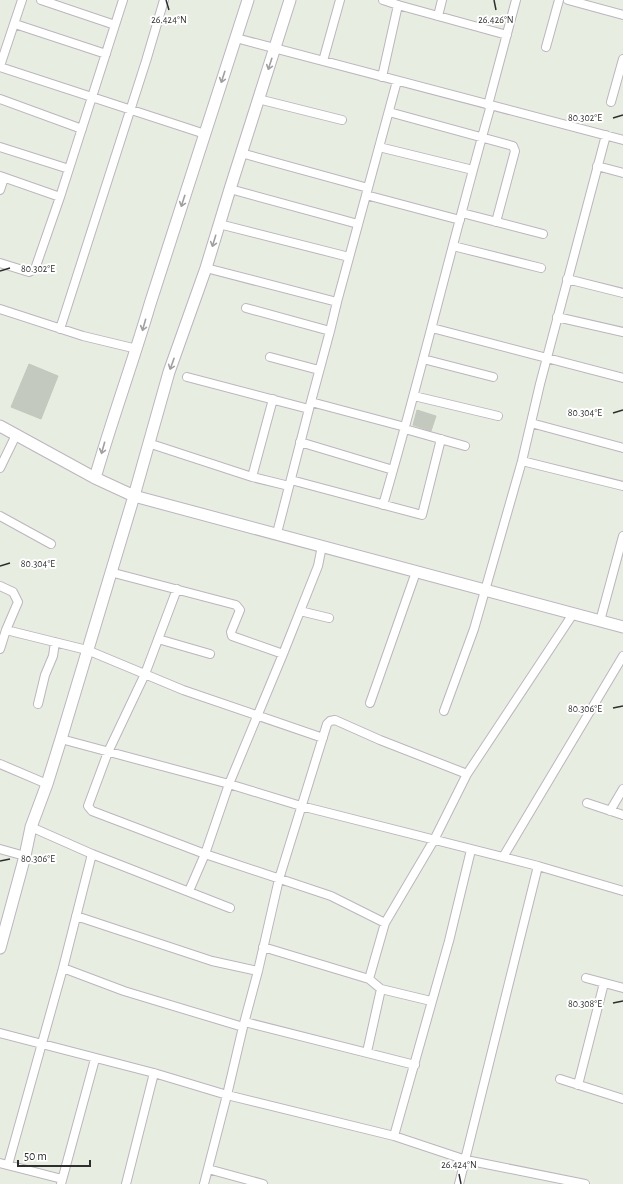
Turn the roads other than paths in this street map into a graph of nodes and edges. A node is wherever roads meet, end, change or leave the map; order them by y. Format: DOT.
graph roads {
  1 [pos="22,0"];
  2 [pos="41,0"];
  3 [pos="122,0"];
  4 [pos="164,0"];
  5 [pos="248,0"];
  6 [pos="290,0"];
  7 [pos="340,0"];
  8 [pos="383,0"];
  9 [pos="442,0"];
  10 [pos="516,0"];
  11 [pos="559,0"];
  12 [pos="568,0"];
  13 [pos="595,4"];
  14 [pos="398,5"];
  15 [pos="623,15"];
  16 [pos="438,16"];
  17 [pos="15,24"];
  18 [pos="115,25"];
  19 [pos="507,35"];
  20 [pos="236,38"];
  21 [pos="546,47"];
  22 [pos="274,49"];
  23 [pos="106,54"];
  24 [pos="623,59"];
  25 [pos="323,61"];
  26 [pos="0,67"];
  27 [pos="382,77"];
  28 [pos="397,81"];
  29 [pos="92,96"];
  30 [pos="0,99"];
  31 [pos="258,99"];
  32 [pos="611,102"];
  33 [pos="490,105"];
  34 [pos="130,109"];
  35 [pos="389,112"];
  36 [pos="342,120"];
  37 [pos="82,129"];
  38 [pos="205,134"];
  39 [pos="606,135"];
  40 [pos="482,138"];
  41 [pos="623,140"];
  42 [pos="0,147"];
  43 [pos="379,147"];
  44 [pos="241,153"];
  45 [pos="597,166"];
  46 [pos="69,170"];
  47 [pos="472,170"];
  48 [pos="623,173"];
  49 [pos="2,177"];
  50 [pos="230,188"];
  51 [pos="0,190"];
  52 [pos="367,191"];
  53 [pos="60,197"];
  54 [pos="461,216"];
  55 [pos="496,222"];
  56 [pos="219,224"];
  57 [pos="358,224"];
  58 [pos="543,234"];
  59 [pos="453,246"];
  60 [pos="349,257"];
  61 [pos="0,262"];
  62 [pos="206,268"];
  63 [pos="541,268"];
  64 [pos="567,279"];
  65 [pos="623,293"];
  66 [pos="336,302"];
  67 [pos="246,308"];
  68 [pos="0,310"];
  69 [pos="557,317"];
  70 [pos="432,328"];
  71 [pos="60,329"];
  72 [pos="330,331"];
  73 [pos="623,332"];
  74 [pos="137,350"];
  75 [pos="270,357"];
  76 [pos="547,357"];
  77 [pos="424,360"];
  78 [pos="319,370"];
  79 [pos="187,377"];
  80 [pos="492,377"];
  81 [pos="623,378"];
  82 [pos="414,396"];
  83 [pos="273,399"];
  84 [pos="310,405"];
  85 [pos="498,416"];
  86 [pos="531,423"];
  87 [pos="0,426"];
  88 [pos="405,428"];
  89 [pos="16,435"];
  90 [pos="441,439"];
  91 [pos="300,442"];
  92 [pos="148,443"];
  93 [pos="465,446"];
  94 [pos="623,448"];
  95 [pos="522,461"];
  96 [pos="0,468"];
  97 [pos="394,470"];
  98 [pos="252,476"];
  99 [pos="94,478"];
  100 [pos="290,483"];
  101 [pos="623,486"];
  102 [pos="134,496"];
  103 [pos="383,504"];
  104 [pos="0,516"];
  105 [pos="277,534"];
  106 [pos="623,538"];
  107 [pos="51,544"];
  108 [pos="322,546"];
  109 [pos="619,568"];
  110 [pos="110,572"];
  111 [pos="416,572"];
  112 [pos="0,586"];
  113 [pos="178,589"];
  114 [pos="485,590"];
  115 [pos="300,611"];
  116 [pos="573,614"];
  117 [pos="330,618"];
  118 [pos="600,621"];
  119 [pos="623,627"];
  120 [pos="6,630"];
  121 [pos="158,639"];
  122 [pos="55,642"];
  123 [pos="0,649"];
  124 [pos="87,650"];
  125 [pos="210,654"];
  126 [pos="283,654"];
  127 [pos="623,656"];
  128 [pos="146,674"];
  129 [pos="370,703"];
  130 [pos="38,704"];
  131 [pos="444,711"];
  132 [pos="258,715"];
  133 [pos="323,738"];
  134 [pos="61,739"];
  135 [pos="108,752"];
  136 [pos="0,764"];
  137 [pos="467,774"];
  138 [pos="47,784"];
  139 [pos="229,784"];
  140 [pos="623,789"];
  141 [pos="587,803"];
  142 [pos="301,806"];
  143 [pos="610,811"];
  144 [pos="623,815"];
  145 [pos="31,827"];
  146 [pos="434,840"];
  147 [pos="0,849"];
  148 [pos="471,850"];
  149 [pos="92,854"];
  150 [pos="205,854"];
  151 [pos="25,856"];
  152 [pos="503,857"];
  153 [pos="538,866"];
  154 [pos="279,879"];
  155 [pos="189,891"];
  156 [pos="623,891"];
  157 [pos="230,908"];
  158 [pos="76,916"];
  159 [pos="385,923"];
  160 [pos="263,947"];
  161 [pos="0,948"];
  162 [pos="62,968"];
  163 [pos="258,971"];
  164 [pos="586,978"];
  165 [pos="368,979"];
  166 [pos="604,983"];
  167 [pos="623,988"];
  168 [pos="381,989"];
  169 [pos="431,1001"];
  170 [pos="244,1025"];
  171 [pos="0,1033"];
  172 [pos="41,1044"];
  173 [pos="367,1052"];
  174 [pos="95,1059"];
  175 [pos="415,1064"];
  176 [pos="154,1074"];
  177 [pos="560,1079"];
  178 [pos="578,1086"];
  179 [pos="227,1095"];
  180 [pos="623,1099"];
  181 [pos="394,1136"];
  182 [pos="466,1160"];
  183 [pos="4,1164"];
  184 [pos="208,1169"];
  185 [pos="62,1181"];
  186 [pos="126,1184"];
  187 [pos="204,1184"];
  188 [pos="263,1184"];
  189 [pos="460,1184"];
  190 [pos="586,1184"];
  1 -- 17 [label="street"];
  2 -- 18 [label="street"];
  3 -- 18 [label="street"];
  4 -- 34 [label="street"];
  5 -- 20 [label="street"];
  6 -- 22 [label="street"];
  7 -- 25 [label="street"];
  8 -- 14 [label="street"];
  9 -- 16 [label="street"];
  10 -- 19 [label="street"];
  11 -- 21 [label="street"];
  12 -- 13 [label="street"];
  13 -- 15 [label="street"];
  14 -- 16 [label="street"];
  14 -- 27 [label="street"];
  16 -- 19 [label="street"];
  17 -- 23 [label="street"];
  17 -- 26 [label="street"];
  18 -- 23 [label="street"];
  19 -- 33 [label="street"];
  20 -- 22 [label="street"];
  20 -- 38 [label="street, one-way"];
  22 -- 25 [label="street"];
  22 -- 31 [label="street, one-way"];
  23 -- 29 [label="street"];
  24 -- 32 [label="street"];
  25 -- 27 [label="street"];
  26 -- 29 [label="street"];
  27 -- 28 [label="street"];
  28 -- 33 [label="street"];
  28 -- 35 [label="street"];
  29 -- 34 [label="street"];
  29 -- 37 [label="street"];
  30 -- 37 [label="street"];
  31 -- 36 [label="street"];
  31 -- 44 [label="street"];
  33 -- 39 [label="street"];
  33 -- 40 [label="street"];
  34 -- 38 [label="street"];
  34 -- 71 [label="street"];
  35 -- 40 [label="street"];
  35 -- 43 [label="street"];
  37 -- 46 [label="street"];
  38 -- 74 [label="street, one-way"];
  39 -- 41 [label="street"];
  39 -- 45 [label="street"];
  40 -- 47 [label="street"];
  40 -- 55 [label="street"];
  42 -- 46 [label="street"];
  43 -- 47 [label="street"];
  43 -- 52 [label="street"];
  44 -- 50 [label="street"];
  44 -- 52 [label="street"];
  45 -- 48 [label="street"];
  45 -- 64 [label="street"];
  46 -- 53 [label="street"];
  47 -- 54 [label="street"];
  49 -- 51 [label="street"];
  49 -- 53 [label="street"];
  50 -- 56 [label="street"];
  50 -- 57 [label="street"];
  52 -- 54 [label="street"];
  52 -- 57 [label="street"];
  53 -- 61 [label="street"];
  54 -- 55 [label="street"];
  54 -- 59 [label="street"];
  55 -- 58 [label="street"];
  56 -- 60 [label="street"];
  56 -- 62 [label="street, one-way"];
  57 -- 60 [label="street"];
  59 -- 63 [label="street"];
  59 -- 70 [label="street"];
  60 -- 66 [label="street"];
  62 -- 66 [label="street"];
  62 -- 92 [label="street, one-way"];
  64 -- 65 [label="street"];
  64 -- 69 [label="street"];
  66 -- 72 [label="street"];
  67 -- 72 [label="street"];
  68 -- 71 [label="street"];
  69 -- 73 [label="street"];
  69 -- 76 [label="street"];
  70 -- 76 [label="street"];
  70 -- 77 [label="street"];
  71 -- 74 [label="street"];
  72 -- 78 [label="street"];
  74 -- 99 [label="street, one-way"];
  75 -- 78 [label="street"];
  76 -- 81 [label="street"];
  76 -- 86 [label="street"];
  77 -- 80 [label="street"];
  77 -- 82 [label="street"];
  78 -- 84 [label="street"];
  79 -- 83 [label="street"];
  82 -- 85 [label="street"];
  82 -- 88 [label="street"];
  83 -- 84 [label="street"];
  83 -- 98 [label="street"];
  84 -- 88 [label="street"];
  84 -- 91 [label="street"];
  86 -- 94 [label="street"];
  86 -- 95 [label="street"];
  87 -- 89 [label="street"];
  88 -- 90 [label="street"];
  88 -- 97 [label="street"];
  89 -- 96 [label="street"];
  89 -- 99 [label="street"];
  90 -- 93 [label="street"];
  90 -- 103 [label="street"];
  91 -- 97 [label="street"];
  91 -- 100 [label="street"];
  92 -- 98 [label="street"];
  92 -- 102 [label="street"];
  95 -- 101 [label="street"];
  95 -- 114 [label="street"];
  97 -- 103 [label="street"];
  98 -- 100 [label="street"];
  99 -- 102 [label="street"];
  100 -- 103 [label="street"];
  100 -- 105 [label="street"];
  102 -- 105 [label="street"];
  102 -- 110 [label="street"];
  104 -- 107 [label="street"];
  105 -- 108 [label="street"];
  106 -- 109 [label="street"];
  108 -- 111 [label="street"];
  108 -- 115 [label="street"];
  109 -- 118 [label="street"];
  110 -- 113 [label="street"];
  110 -- 124 [label="street"];
  111 -- 114 [label="street"];
  111 -- 129 [label="street"];
  112 -- 120 [label="street"];
  113 -- 121 [label="street"];
  113 -- 126 [label="street"];
  114 -- 116 [label="street"];
  114 -- 131 [label="street"];
  115 -- 117 [label="street"];
  115 -- 126 [label="street"];
  116 -- 118 [label="street"];
  116 -- 137 [label="street"];
  118 -- 119 [label="street"];
  120 -- 122 [label="street"];
  120 -- 123 [label="street"];
  121 -- 125 [label="street"];
  121 -- 128 [label="street"];
  122 -- 124 [label="street"];
  122 -- 130 [label="street"];
  124 -- 128 [label="street"];
  124 -- 134 [label="street"];
  126 -- 132 [label="street"];
  127 -- 152 [label="street"];
  128 -- 132 [label="street"];
  128 -- 135 [label="street"];
  132 -- 133 [label="street"];
  132 -- 139 [label="street"];
  133 -- 137 [label="street"];
  133 -- 142 [label="street"];
  134 -- 135 [label="street"];
  134 -- 138 [label="street"];
  135 -- 139 [label="street"];
  135 -- 150 [label="street"];
  136 -- 138 [label="street"];
  137 -- 146 [label="street"];
  138 -- 145 [label="street"];
  139 -- 142 [label="street"];
  139 -- 150 [label="street"];
  140 -- 143 [label="street"];
  141 -- 143 [label="street"];
  142 -- 146 [label="street"];
  142 -- 154 [label="street"];
  143 -- 144 [label="street"];
  145 -- 149 [label="street"];
  145 -- 151 [label="street"];
  146 -- 148 [label="street"];
  146 -- 159 [label="street"];
  147 -- 151 [label="street"];
  148 -- 152 [label="street"];
  148 -- 169 [label="street"];
  149 -- 155 [label="street"];
  149 -- 158 [label="street"];
  150 -- 154 [label="street"];
  150 -- 155 [label="street"];
  151 -- 161 [label="street"];
  152 -- 153 [label="street"];
  153 -- 156 [label="street"];
  153 -- 182 [label="street"];
  154 -- 159 [label="street"];
  154 -- 160 [label="street"];
  155 -- 157 [label="street"];
  158 -- 162 [label="street"];
  158 -- 163 [label="street"];
  159 -- 165 [label="street"];
  160 -- 163 [label="street"];
  160 -- 165 [label="street"];
  162 -- 170 [label="street"];
  162 -- 172 [label="street"];
  163 -- 170 [label="street"];
  164 -- 166 [label="street"];
  165 -- 168 [label="street"];
  166 -- 167 [label="street"];
  166 -- 178 [label="street"];
  168 -- 169 [label="street"];
  168 -- 173 [label="street"];
  169 -- 175 [label="street"];
  170 -- 173 [label="street"];
  170 -- 179 [label="street"];
  171 -- 172 [label="street"];
  172 -- 174 [label="street"];
  172 -- 183 [label="street"];
  173 -- 175 [label="street"];
  174 -- 176 [label="street"];
  174 -- 185 [label="street"];
  175 -- 181 [label="street"];
  176 -- 179 [label="street"];
  176 -- 186 [label="street"];
  177 -- 178 [label="street"];
  178 -- 180 [label="street"];
  179 -- 181 [label="street"];
  179 -- 184 [label="street"];
  181 -- 182 [label="street"];
  182 -- 189 [label="street"];
  182 -- 190 [label="street"];
  183 -- 185 [label="street"];
  184 -- 187 [label="street"];
  184 -- 188 [label="street"];
}
